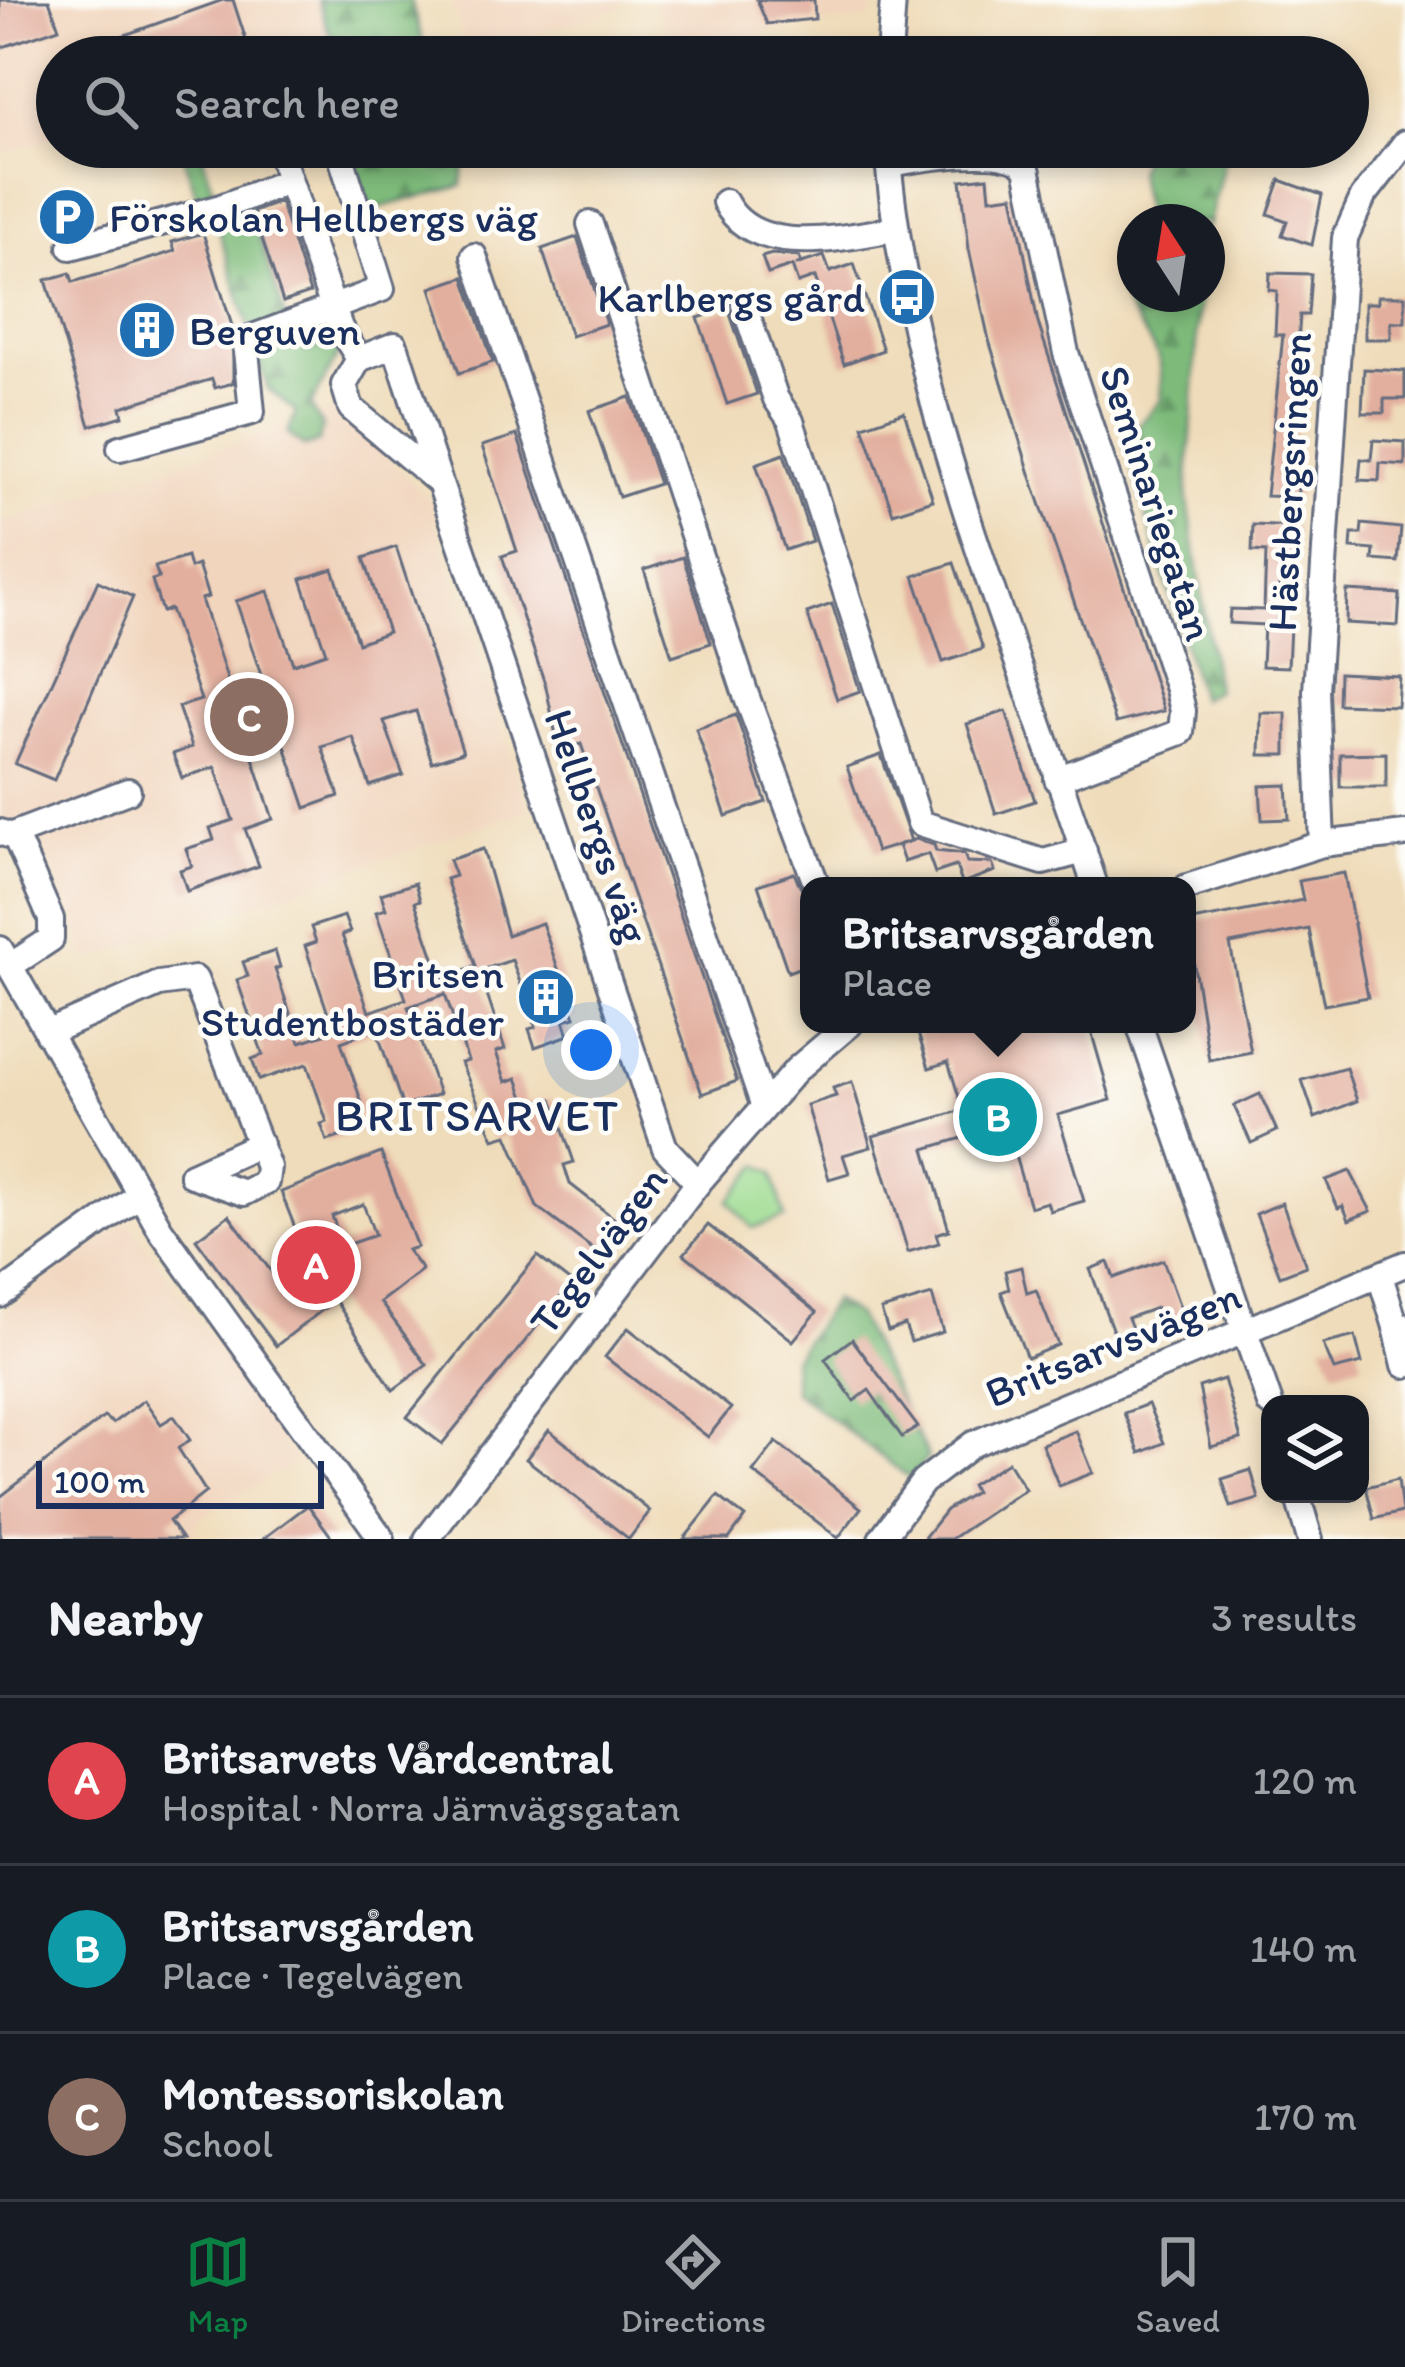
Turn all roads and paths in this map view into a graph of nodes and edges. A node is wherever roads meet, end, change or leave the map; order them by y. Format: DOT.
graph roads {
  1 [pos="893,0"];
  2 [pos="890,36"];
  3 [pos="1405,143"];
  4 [pos="285,168"];
  5 [pos="345,168"];
  6 [pos="889,168"];
  7 [pos="1027,168"];
  8 [pos="289,181"];
  9 [pos="724,202"];
  10 [pos="590,224"];
  11 [pos="895,229"];
  12 [pos="70,247"];
  13 [pos="474,256"];
  14 [pos="332,305"];
  15 [pos="744,305"];
  16 [pos="359,359"];
  17 [pos="120,448"];
  18 [pos="440,483"];
  19 [pos="1057,779"];
  20 [pos="128,791"];
  21 [pos="6,833"];
  22 [pos="1405,834"];
  23 [pos="1322,844"];
  24 [pos="1084,851"];
  25 [pos="814,877"];
  26 [pos="1092,877"];
  27 [pos="1196,884"];
  28 [pos="5,958"];
  29 [pos="47,1033"];
  30 [pos="840,1033"];
  31 [pos="1142,1033"];
  32 [pos="763,1104"];
  33 [pos="260,1144"];
  34 [pos="698,1183"];
  35 [pos="139,1195"];
  36 [pos="1405,1264"];
  37 [pos="1380,1276"];
  38 [pos="0,1295"];
  39 [pos="1400,1326"];
  40 [pos="1249,1331"];
  41 [pos="1405,1366"];
  42 [pos="1267,1395"];
  43 [pos="1300,1503"];
  44 [pos="382,1539"];
  45 [pos="427,1539"];
  46 [pos="881,1539"];
  47 [pos="1310,1539"];
  1 -- 2 [label="street"];
  3 -- 23 [label="street, Hästbergsringen"];
  4 -- 8 [label="street"];
  5 -- 14 [label="street"];
  6 -- 11 [label="street, Seminariegatan"];
  7 -- 19 [label="street, Seminariegatan"];
  8 -- 12 [label="street"];
  8 -- 14 [label="street"];
  9 -- 11 [label="street"];
  10 -- 25 [label="street"];
  11 -- 19 [label="street, Seminariegatan"];
  13 -- 32 [label="street"];
  14 -- 16 [label="street"];
  14 -- 17 [label="street"];
  15 -- 24 [label="street"];
  16 -- 18 [label="street"];
  16 -- 18 [label="street, Hellbergs väg"];
  18 -- 34 [label="street, Hellbergs väg"];
  19 -- 24 [label="street, Seminariegatan"];
  20 -- 21 [label="street"];
  21 -- 28 [label="street"];
  22 -- 23 [label="street"];
  23 -- 27 [label="street"];
  24 -- 26 [label="street, Seminariegatan"];
  28 -- 29 [label="street"];
  29 -- 33 [label="street"];
  29 -- 35 [label="street"];
  30 -- 32 [label="street, Tegelvägen"];
  31 -- 40 [label="street"];
  32 -- 34 [label="street, Tegelvägen"];
  34 -- 45 [label="street, Tegelvägen"];
  35 -- 38 [label="street"];
  35 -- 44 [label="street"];
  36 -- 37 [label="street, Britsarvsvägen"];
  37 -- 39 [label="street"];
  37 -- 40 [label="street, Britsarvsvägen"];
  39 -- 41 [label="street"];
  40 -- 42 [label="street"];
  40 -- 46 [label="street, Britsarvsvägen"];
  43 -- 47 [label="street"];
}
